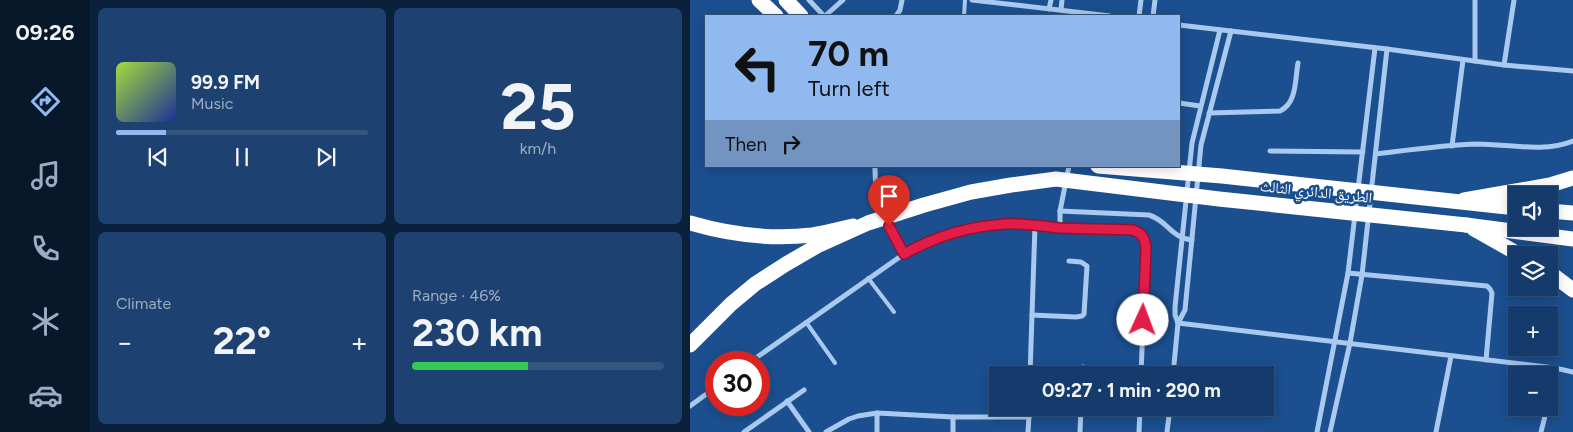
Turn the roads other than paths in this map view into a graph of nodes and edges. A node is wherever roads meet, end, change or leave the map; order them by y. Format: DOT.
graph roads {
  1 [pos="759,0"];
  2 [pos="786,0"];
  3 [pos="810,0"];
  4 [pos="843,0"];
  5 [pos="902,0"];
  6 [pos="965,0"];
  7 [pos="972,0"];
  8 [pos="1051,0"];
  9 [pos="1062,0"];
  10 [pos="1141,0"];
  11 [pos="1155,0"];
  12 [pos="1475,0"];
  13 [pos="1514,0"];
  14 [pos="1049,9"];
  15 [pos="1061,10"];
  16 [pos="775,15"];
  17 [pos="800,15"];
  18 [pos="824,15"];
  19 [pos="826,15"];
  20 [pos="897,15"];
  21 [pos="964,15"];
  22 [pos="1102,15"];
  23 [pos="1139,15"];
  24 [pos="1152,15"];
  25 [pos="1180,25"];
  26 [pos="1220,30"];
  27 [pos="1232,31"];
  28 [pos="1375,48"];
  29 [pos="1387,49"];
  30 [pos="1463,60"];
  31 [pos="1475,61"];
  32 [pos="1298,63"];
  33 [pos="1504,65"];
  34 [pos="1573,71"];
  35 [pos="1180,103"];
  36 [pos="1200,106"];
  37 [pos="1209,113"];
  38 [pos="1573,141"];
  39 [pos="1452,146"];
  40 [pos="1270,151"];
  41 [pos="1363,152"];
  42 [pos="1376,154"];
  43 [pos="1180,166"];
  44 [pos="875,167"];
  45 [pos="1069,167"];
  46 [pos="1110,167"];
  47 [pos="1222,176"];
  48 [pos="1573,178"];
  49 [pos="1456,202"];
  50 [pos="1508,207"];
  51 [pos="1060,211"];
  52 [pos="1558,212"];
  53 [pos="1573,213"];
  54 [pos="690,223"];
  55 [pos="868,223"];
  56 [pos="1035,225"];
  57 [pos="1466,225"];
  58 [pos="1060,228"];
  59 [pos="1182,238"];
  60 [pos="1573,239"];
  61 [pos="1192,240"];
  62 [pos="1508,248"];
  63 [pos="904,254"];
  64 [pos="1069,261"];
  65 [pos="1348,273"];
  66 [pos="1362,275"];
  67 [pos="868,278"];
  68 [pos="1558,279"];
  69 [pos="1573,290"];
  70 [pos="894,312"];
  71 [pos="1032,315"];
  72 [pos="806,322"];
  73 [pos="1178,323"];
  74 [pos="1335,341"];
  75 [pos="1350,343"];
  76 [pos="690,345"];
  77 [pos="765,351"];
  78 [pos="1450,356"];
  79 [pos="1486,360"];
  80 [pos="835,363"];
  81 [pos="1030,366"];
  82 [pos="1141,366"];
  83 [pos="1174,366"];
  84 [pos="1538,366"];
  85 [pos="1558,369"];
  86 [pos="1573,372"];
  87 [pos="804,390"];
  88 [pos="705,395"];
  89 [pos="787,401"];
  90 [pos="690,406"];
  91 [pos="877,413"];
  92 [pos="1081,416"];
  93 [pos="1140,416"];
  94 [pos="1169,416"];
  95 [pos="1545,416"];
  96 [pos="953,417"];
  97 [pos="1029,417"];
  98 [pos="744,432"];
  99 [pos="809,432"];
  100 [pos="826,432"];
  101 [pos="877,432"];
  102 [pos="953,432"];
  103 [pos="1028,432"];
  104 [pos="1080,432"];
  105 [pos="1139,432"];
  106 [pos="1167,432"];
  107 [pos="1317,432"];
  108 [pos="1330,432"];
  109 [pos="1436,432"];
  110 [pos="1542,432"];
  1 -- 16 [label="highway"];
  2 -- 17 [label="highway"];
  3 -- 18 [label="street"];
  4 -- 19 [label="street"];
  5 -- 20 [label="street"];
  6 -- 21 [label="lane"];
  7 -- 14 [label="street"];
  8 -- 14 [label="street"];
  9 -- 15 [label="street"];
  10 -- 23 [label="street"];
  11 -- 24 [label="street"];
  12 -- 31 [label="street"];
  13 -- 33 [label="street"];
  14 -- 15 [label="street"];
  15 -- 22 [label="street"];
  25 -- 26 [label="street"];
  26 -- 27 [label="street"];
  26 -- 36 [label="street"];
  27 -- 28 [label="street"];
  27 -- 37 [label="street"];
  28 -- 29 [label="street"];
  28 -- 41 [label="street"];
  29 -- 30 [label="street"];
  29 -- 42 [label="street"];
  30 -- 31 [label="street"];
  30 -- 39 [label="street"];
  31 -- 33 [label="street"];
  32 -- 37 [label="street"];
  33 -- 34 [label="street"];
  35 -- 36 [label="street"];
  36 -- 59 [label="street"];
  37 -- 61 [label="street"];
  38 -- 39 [label="street"];
  39 -- 42 [label="street"];
  40 -- 41 [label="street"];
  41 -- 65 [label="street"];
  42 -- 66 [label="street"];
  43 -- 47 [label="highway, bridge"];
  44 -- 63 [label="street"];
  45 -- 51 [label="street"];
  46 -- 47 [label="highway, الطريق الدائري الثالث, bridge"];
  47 -- 49 [label="highway, الطريق الدائري الثالث, bridge"];
  48 -- 49 [label="highway, bridge"];
  49 -- 50 [label="highway, الطريق الدائري الثالث, bridge"];
  51 -- 58 [label="street"];
  51 -- 59 [label="street"];
  52 -- 53 [label="highway"];
  54 -- 55 [label="highway, bridge"];
  55 -- 57 [label="highway, الطريق الدائري الثالث, bridge"];
  55 -- 76 [label="highway, bridge"];
  56 -- 58 [label="street"];
  56 -- 63 [label="street"];
  56 -- 71 [label="street"];
  57 -- 60 [label="highway, الطريق الدائري الثالث"];
  57 -- 62 [label="highway"];
  58 -- 82 [label="street"];
  59 -- 61 [label="street"];
  59 -- 73 [label="street"];
  61 -- 73 [label="street"];
  63 -- 67 [label="street"];
  64 -- 71 [label="street"];
  65 -- 66 [label="street"];
  65 -- 74 [label="street"];
  66 -- 75 [label="street"];
  66 -- 79 [label="street"];
  67 -- 70 [label="lane"];
  67 -- 72 [label="street"];
  68 -- 69 [label="highway"];
  71 -- 81 [label="street"];
  72 -- 77 [label="street"];
  72 -- 80 [label="lane"];
  73 -- 74 [label="street"];
  73 -- 83 [label="street"];
  74 -- 75 [label="street"];
  74 -- 107 [label="street"];
  75 -- 78 [label="street"];
  75 -- 108 [label="street"];
  78 -- 79 [label="street"];
  78 -- 109 [label="street"];
  79 -- 84 [label="street"];
  85 -- 86 [label="street"];
  87 -- 89 [label="street"];
  88 -- 90 [label="street"];
  89 -- 98 [label="street"];
  89 -- 99 [label="street"];
  91 -- 96 [label="street"];
  91 -- 100 [label="street"];
  91 -- 101 [label="street"];
  92 -- 104 [label="street"];
  93 -- 105 [label="street"];
  94 -- 106 [label="street"];
  95 -- 110 [label="street"];
  96 -- 97 [label="street"];
  96 -- 102 [label="street"];
  97 -- 103 [label="street"];
}
